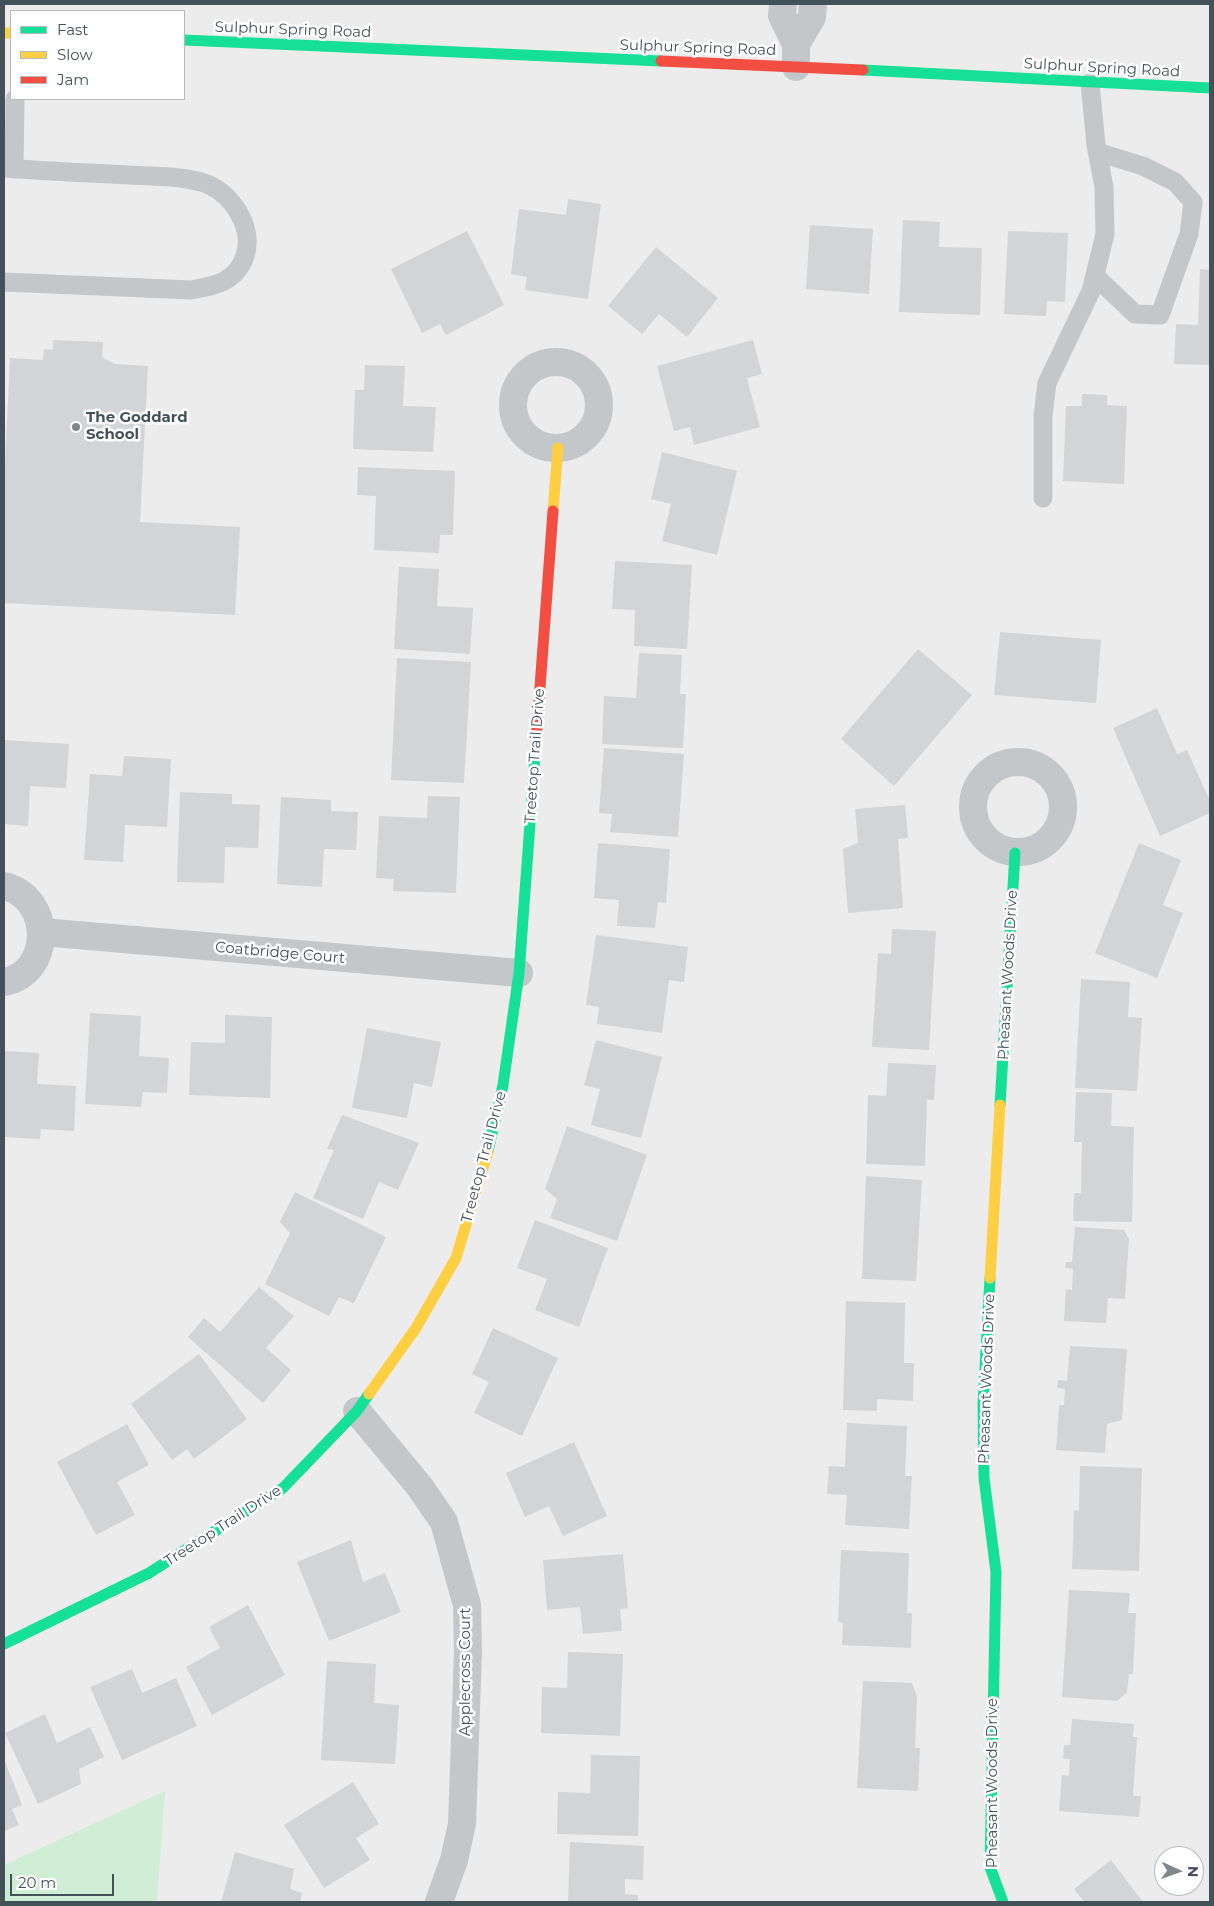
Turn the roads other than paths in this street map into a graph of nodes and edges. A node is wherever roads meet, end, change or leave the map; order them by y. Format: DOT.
graph roads {
  1 [pos="783,4"];
  2 [pos="813,4"];
  3 [pos="185,40"];
  4 [pos="796,56"];
  5 [pos="1090,83"];
  6 [pos="1210,88"];
  7 [pos="15,100"];
  8 [pos="1097,152"];
  9 [pos="9,169"];
  10 [pos="1095,276"];
  11 [pos="4,282"];
  12 [pos="558,448"];
  13 [pos="1043,498"];
  14 [pos="1015,853"];
  15 [pos="4,886"];
  16 [pos="42,932"];
  17 [pos="519,973"];
  18 [pos="4,982"];
  19 [pos="357,1411"];
  20 [pos="4,1644"];
  21 [pos="440,1902"];
  22 [pos="1003,1902"];
  1 -- 4 [label="street"];
  2 -- 4 [label="street"];
  3 -- 4 [label="street, Sulphur Spring Road"];
  4 -- 5 [label="street, Sulphur Spring Road"];
  5 -- 6 [label="street, Sulphur Spring Road"];
  5 -- 8 [label="lane"];
  7 -- 9 [label="lane"];
  8 -- 10 [label="lane"];
  8 -- 10 [label="lane"];
  9 -- 11 [label="lane"];
  10 -- 13 [label="lane"];
  12 -- 17 [label="street, Treetop Trail Drive"];
  14 -- 22 [label="street, Pheasant Woods Drive"];
  15 -- 16 [label="street"];
  16 -- 17 [label="street, Coatbridge Court"];
  16 -- 18 [label="street"];
  17 -- 19 [label="street, Treetop Trail Drive"];
  19 -- 20 [label="street, Treetop Trail Drive"];
  19 -- 21 [label="street, Applecross Court"];
}
